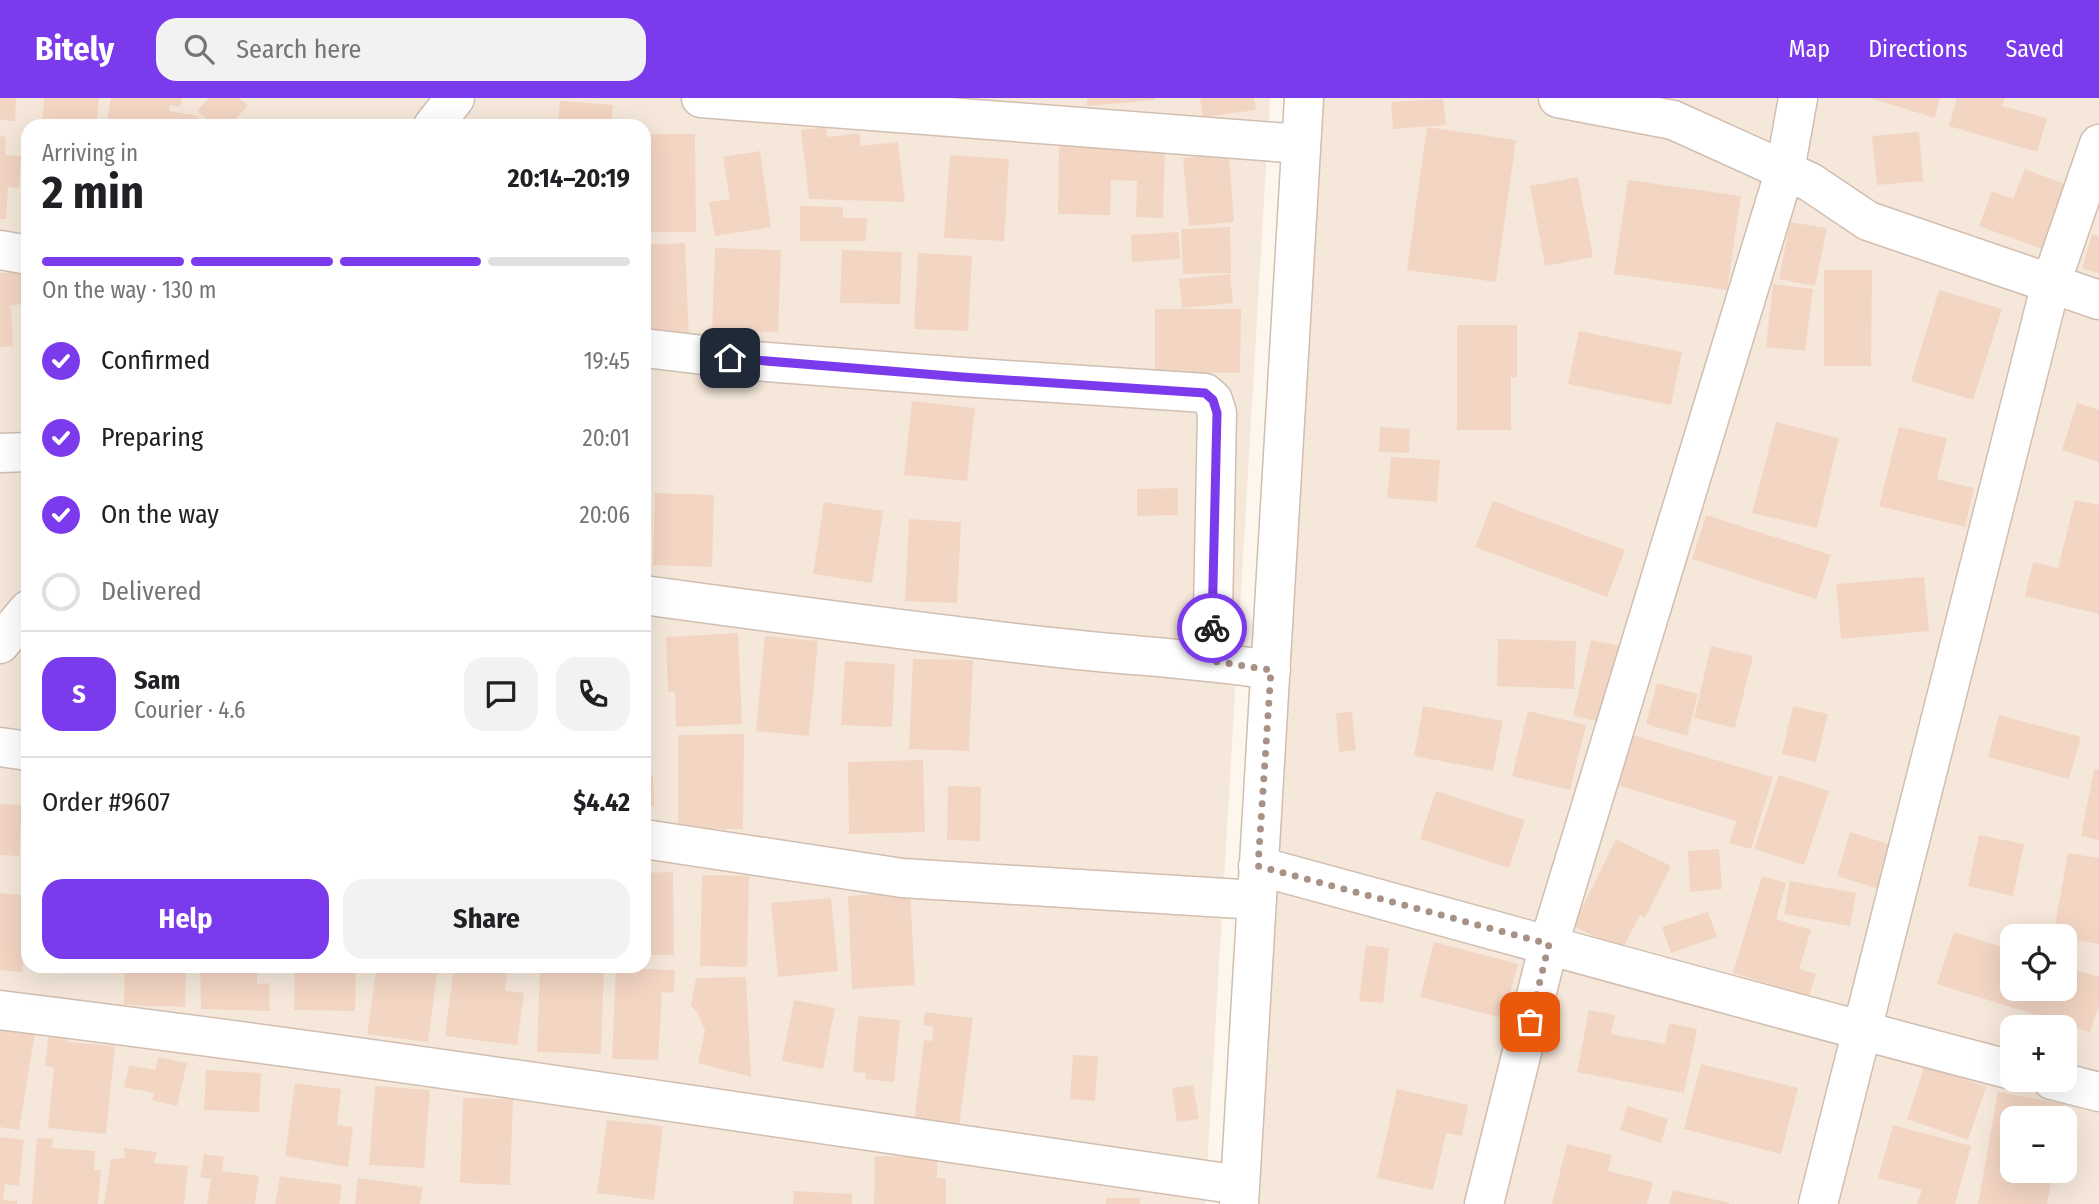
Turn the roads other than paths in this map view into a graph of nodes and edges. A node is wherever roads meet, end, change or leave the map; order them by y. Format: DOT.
graph roads {
  1 [pos="455,98"];
  2 [pos="701,98"];
  3 [pos="1304,98"];
  4 [pos="1558,98"];
  5 [pos="1798,98"];
  6 [pos="438,119"];
  7 [pos="1301,144"];
  8 [pos="2099,144"];
  9 [pos="1785,170"];
  10 [pos="0,250"];
  11 [pos="21,254"];
  12 [pos="2051,283"];
  13 [pos="2099,300"];
  14 [pos="651,349"];
  15 [pos="21,452"];
  16 [pos="0,453"];
  17 [pos="651,596"];
  18 [pos="21,618"];
  19 [pos="0,644"];
  20 [pos="1212,661"];
  21 [pos="1271,670"];
  22 [pos="0,747"];
  23 [pos="21,750"];
  24 [pos="651,840"];
  25 [pos="1257,883"];
  26 [pos="1549,944"];
  27 [pos="0,1010"];
  28 [pos="1862,1031"];
  29 [pos="2000,1067"];
  30 [pos="2077,1086"];
  31 [pos="2099,1092"];
  32 [pos="1239,1195"];
  33 [pos="1484,1204"];
  34 [pos="1818,1204"];
  1 -- 6 [label="street"];
  2 -- 7 [label="street"];
  3 -- 7 [label="street"];
  4 -- 9 [label="street"];
  5 -- 9 [label="street"];
  7 -- 21 [label="street"];
  8 -- 12 [label="street"];
  9 -- 12 [label="street"];
  9 -- 26 [label="street"];
  10 -- 11 [label="street"];
  12 -- 13 [label="street"];
  12 -- 28 [label="street"];
  14 -- 20 [label="street"];
  15 -- 16 [label="street"];
  17 -- 20 [label="street"];
  18 -- 19 [label="street"];
  20 -- 21 [label="street"];
  21 -- 25 [label="street"];
  22 -- 23 [label="street"];
  24 -- 25 [label="street"];
  25 -- 26 [label="street"];
  25 -- 32 [label="street"];
  26 -- 28 [label="street"];
  26 -- 33 [label="street"];
  27 -- 32 [label="street"];
  28 -- 29 [label="street"];
  28 -- 34 [label="street"];
  30 -- 31 [label="street"];
}
